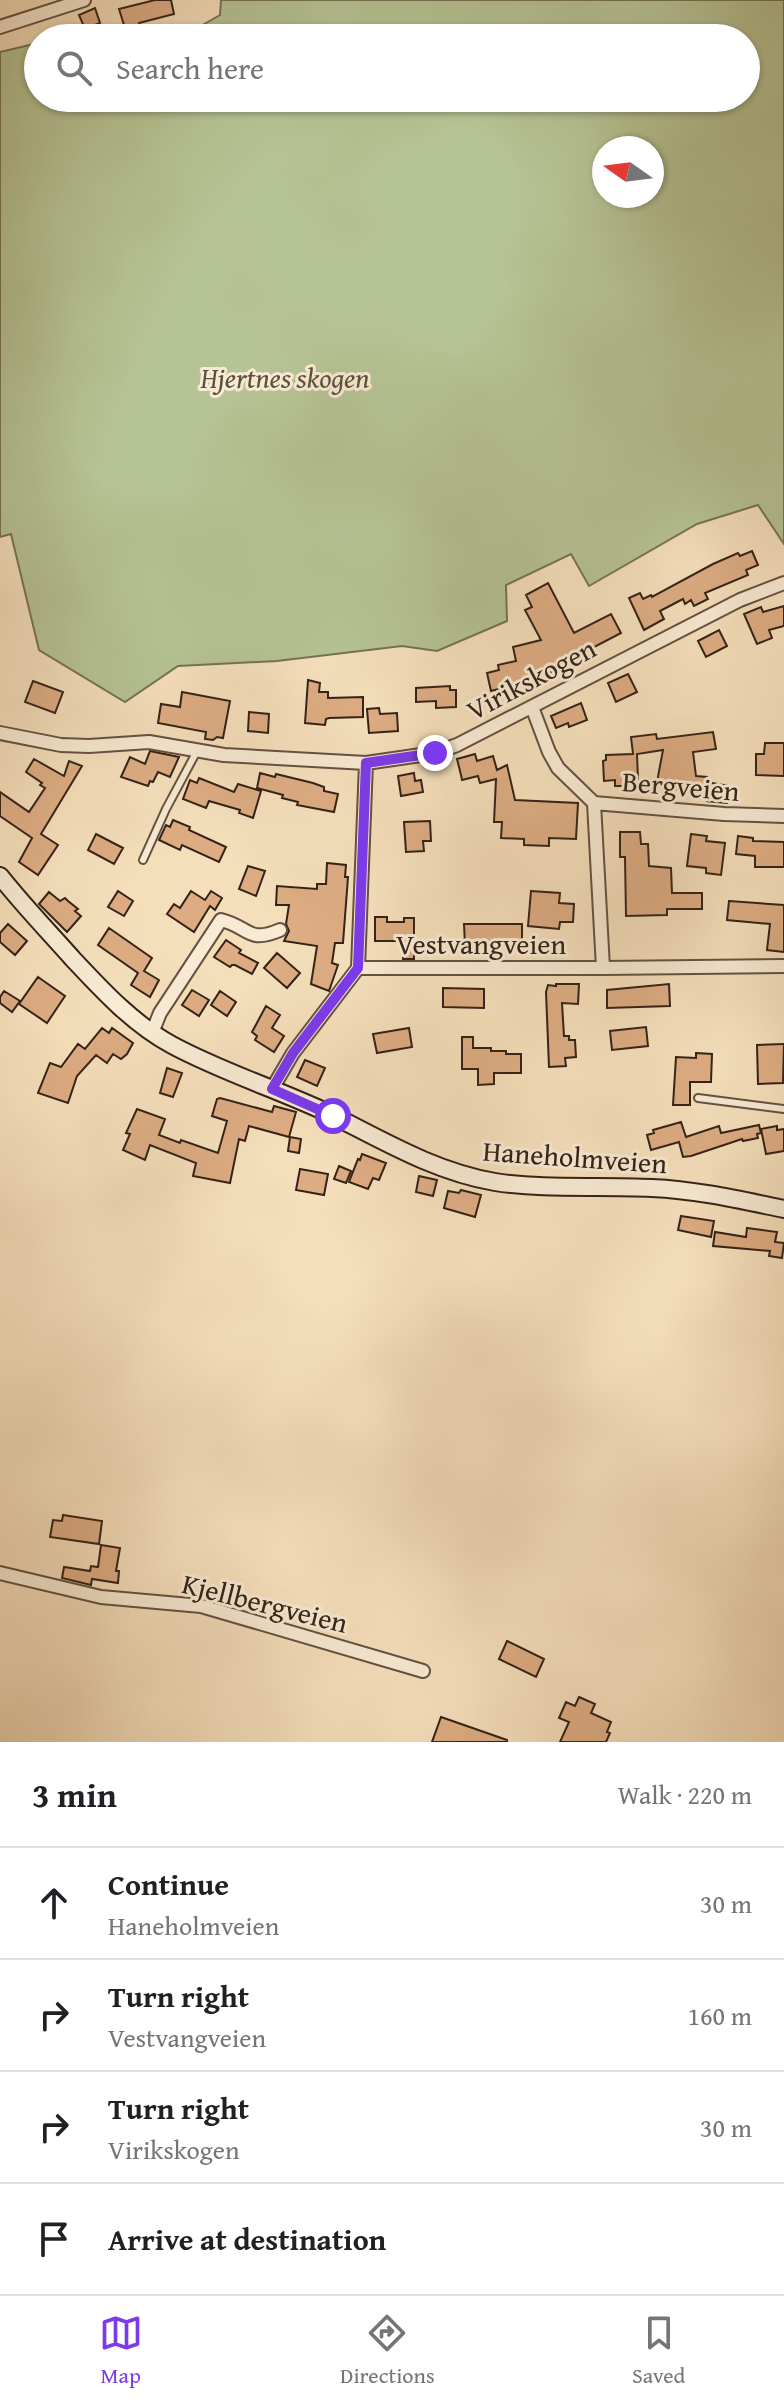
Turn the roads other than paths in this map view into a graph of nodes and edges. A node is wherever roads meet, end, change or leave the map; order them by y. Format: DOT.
graph roads {
  1 [pos="84,0"];
  2 [pos="0,27"];
  3 [pos="784,583"];
  4 [pos="532,707"];
  5 [pos="0,733"];
  6 [pos="197,751"];
  7 [pos="366,763"];
  8 [pos="594,803"];
  9 [pos="784,816"];
  10 [pos="143,860"];
  11 [pos="0,876"];
  12 [pos="280,930"];
  13 [pos="784,966"];
  14 [pos="358,968"];
  15 [pos="603,968"];
  16 [pos="152,1033"];
  17 [pos="272,1089"];
  18 [pos="698,1098"];
  19 [pos="784,1109"];
  20 [pos="784,1209"];
  21 [pos="0,1573"];
  22 [pos="423,1671"];
  1 -- 2 [label="street"];
  3 -- 4 [label="street, Virikskogen"];
  4 -- 7 [label="street, Virikskogen"];
  4 -- 8 [label="street, Bergveien"];
  5 -- 6 [label="street, Virikskogen"];
  6 -- 7 [label="street, Virikskogen"];
  6 -- 10 [label="lane"];
  7 -- 14 [label="street, Vestvangveien"];
  8 -- 9 [label="street, Bergveien"];
  8 -- 15 [label="street, Vestvangveien"];
  11 -- 16 [label="main road, Haneholmveien"];
  12 -- 16 [label="street"];
  13 -- 15 [label="street, Vestvangveien"];
  14 -- 15 [label="street, Vestvangveien"];
  14 -- 17 [label="street, Vestvangveien"];
  16 -- 17 [label="main road, Haneholmveien"];
  17 -- 20 [label="main road, Haneholmveien"];
  18 -- 19 [label="lane"];
  21 -- 22 [label="street, Kjellbergveien"];
}
